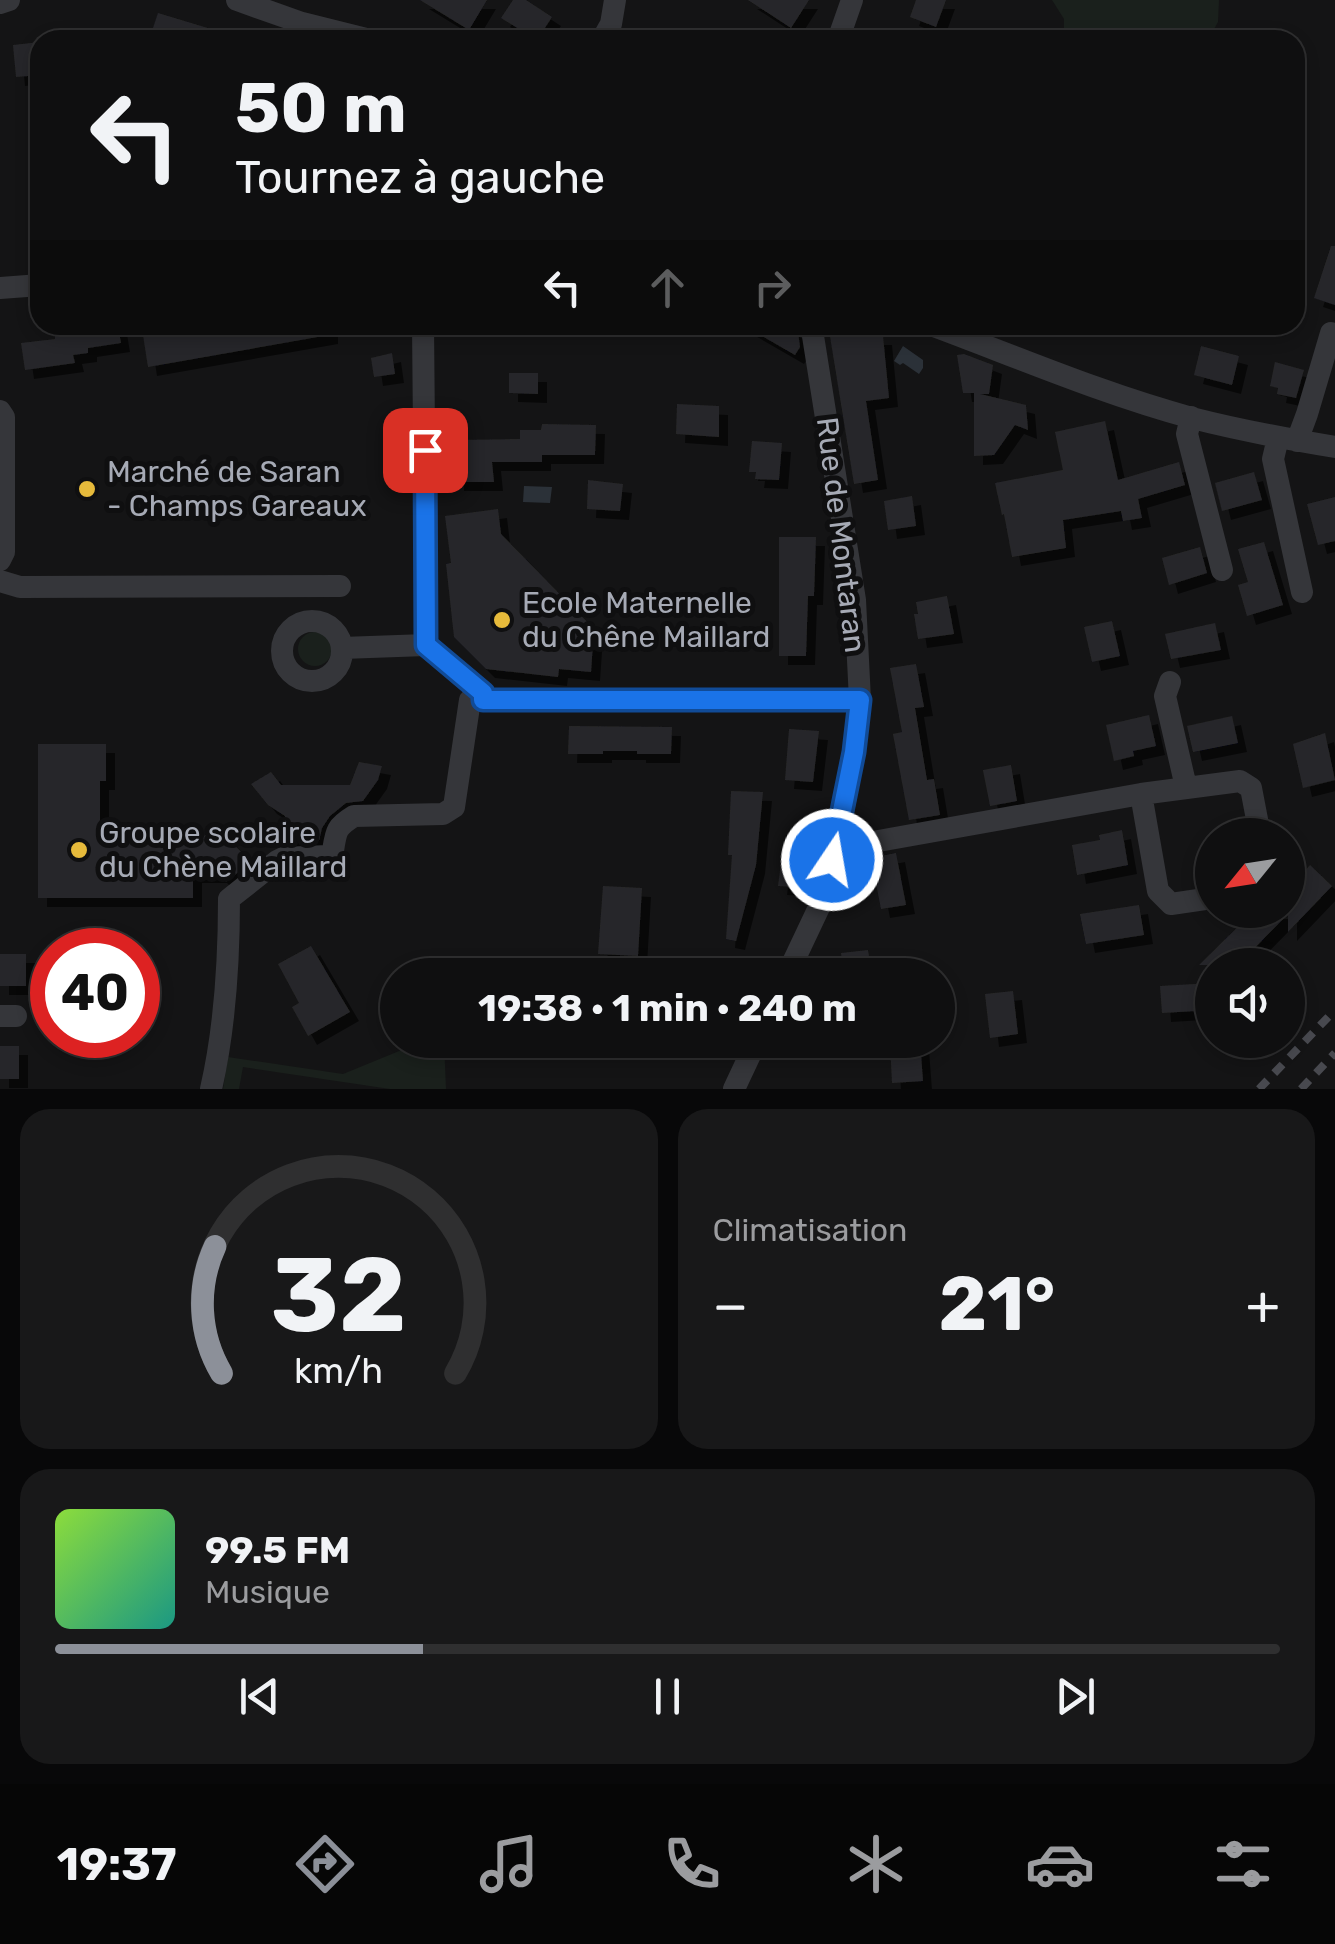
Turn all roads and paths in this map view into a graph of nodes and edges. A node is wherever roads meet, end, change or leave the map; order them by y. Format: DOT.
graph roads {
  1 [pos="9,0"];
  2 [pos="238,0"];
  3 [pos="615,0"];
  4 [pos="852,0"];
  5 [pos="0,3"];
  6 [pos="330,30"];
  7 [pos="608,30"];
  8 [pos="842,30"];
  9 [pos="30,286"];
  10 [pos="0,288"];
  11 [pos="1331,332"];
  12 [pos="423,335"];
  13 [pos="813,335"];
  14 [pos="958,335"];
  15 [pos="0,410"];
  16 [pos="1191,417"];
  17 [pos="1287,440"];
  18 [pos="1335,447"];
  19 [pos="0,560"];
  20 [pos="1222,570"];
  21 [pos="0,581"];
  22 [pos="340,586"];
  23 [pos="1302,592"];
  24 [pos="426,645"];
  25 [pos="342,648"];
  26 [pos="1170,682"];
  27 [pos="483,700"];
  28 [pos="860,700"];
  29 [pos="1186,787"];
  30 [pos="1140,794"];
  31 [pos="1256,818"];
  32 [pos="837,845"];
  33 [pos="1195,901"];
  34 [pos="795,958"];
  35 [pos="749,1058"];
  36 [pos="211,1089"];
  37 [pos="734,1089"];
  1 -- 5 [label="street"];
  2 -- 6 [label="street"];
  3 -- 7 [label="street"];
  4 -- 8 [label="street"];
  9 -- 10 [label="street"];
  11 -- 17 [label="street"];
  12 -- 24 [label="street"];
  13 -- 28 [label="street, Rue de Montaran"];
  14 -- 16 [label="street"];
  15 -- 19 [label="street"];
  16 -- 17 [label="street"];
  16 -- 20 [label="street"];
  17 -- 18 [label="street"];
  17 -- 23 [label="street"];
  21 -- 22 [label="street"];
  24 -- 25 [label="street"];
  24 -- 27 [label="street"];
  26 -- 29 [label="street"];
  27 -- 28 [label="street"];
  27 -- 36 [label="street"];
  28 -- 32 [label="street, Rue de Montaran"];
  29 -- 30 [label="street"];
  29 -- 31 [label="street"];
  30 -- 32 [label="street"];
  30 -- 33 [label="street"];
  32 -- 34 [label="street, Rue de Montaran"];
  35 -- 37 [label="street"];
}
